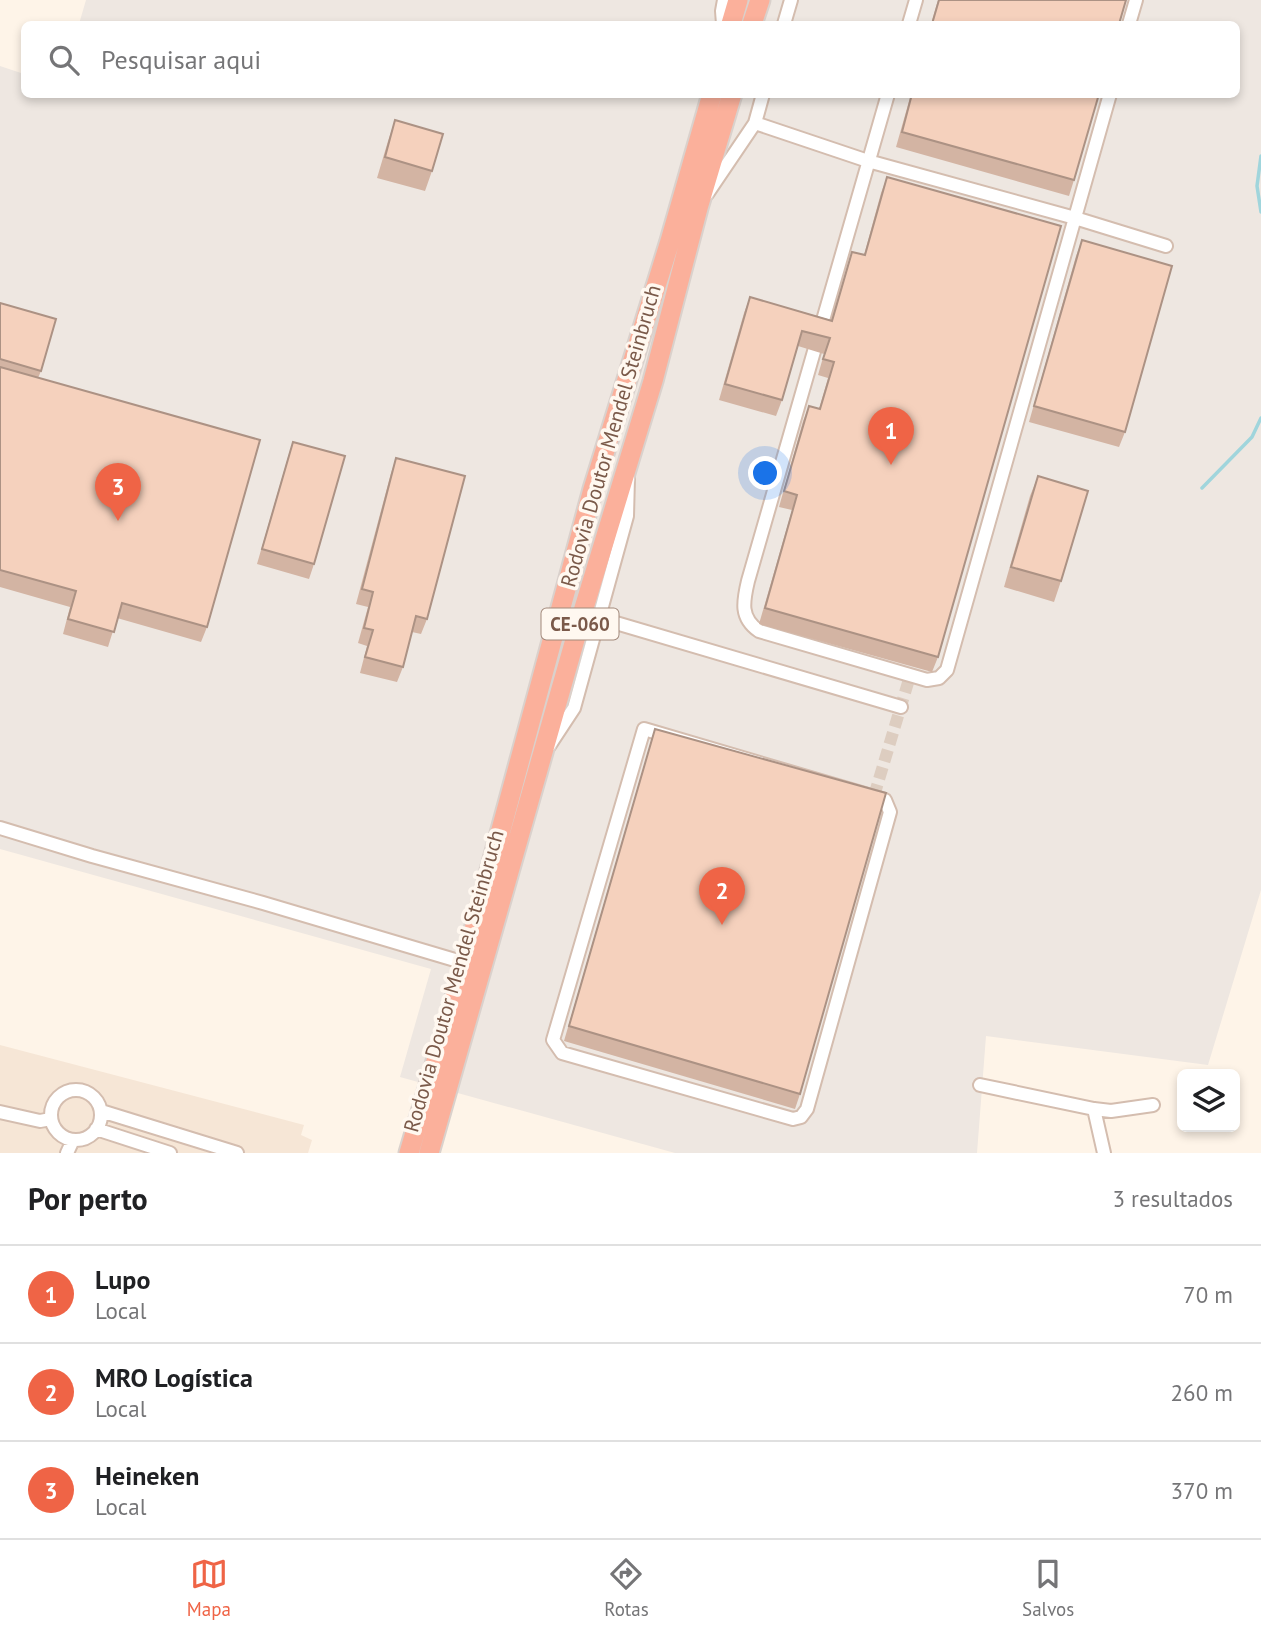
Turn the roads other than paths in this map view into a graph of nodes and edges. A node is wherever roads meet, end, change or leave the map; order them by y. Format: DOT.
graph roads {
  1 [pos="724,0"];
  2 [pos="738,0"];
  3 [pos="760,0"];
  4 [pos="791,0"];
  5 [pos="916,0"];
  6 [pos="1136,0"];
  7 [pos="723,21"];
  8 [pos="732,21"];
  9 [pos="753,21"];
  10 [pos="785,21"];
  11 [pos="910,21"];
  12 [pos="1130,21"];
  13 [pos="711,98"];
  14 [pos="731,98"];
  15 [pos="763,98"];
  16 [pos="887,98"];
  17 [pos="1109,98"];
  18 [pos="755,123"];
  19 [pos="868,161"];
  20 [pos="698,208"];
  21 [pos="1075,218"];
  22 [pos="1166,246"];
  23 [pos="627,470"];
  24 [pos="599,618"];
  25 [pos="901,707"];
  26 [pos="644,729"];
  27 [pos="543,755"];
  28 [pos="0,828"];
  29 [pos="465,963"];
  30 [pos="980,1086"];
  31 [pos="1153,1105"];
  32 [pos="1094,1109"];
  33 [pos="101,1111"];
  34 [pos="0,1112"];
  35 [pos="51,1119"];
  36 [pos="96,1129"];
  37 [pos="74,1140"];
  38 [pos="67,1153"];
  39 [pos="170,1153"];
  40 [pos="237,1153"];
  41 [pos="410,1153"];
  42 [pos="429,1153"];
  43 [pos="1104,1153"];
  1 -- 7 [label="street"];
  2 -- 8 [label="highway"];
  3 -- 9 [label="highway"];
  4 -- 10 [label="street"];
  5 -- 11 [label="street"];
  6 -- 12 [label="street"];
  13 -- 29 [label="highway, Rodovia Doutor Mendel Steinbruch / CE-060"];
  14 -- 20 [label="highway, Rodovia Doutor Mendel Steinbruch / CE-060"];
  15 -- 18 [label="street"];
  16 -- 19 [label="street"];
  17 -- 21 [label="street"];
  18 -- 19 [label="street"];
  18 -- 20 [label="street"];
  19 -- 21 [label="street"];
  19 -- 21 [label="street"];
  20 -- 23 [label="highway, Rodovia Doutor Mendel Steinbruch / CE-060"];
  21 -- 22 [label="street"];
  23 -- 24 [label="street"];
  23 -- 27 [label="highway, Rodovia Doutor Mendel Steinbruch / CE-060"];
  24 -- 25 [label="street"];
  24 -- 27 [label="street"];
  26 -- 26 [label="street"];
  27 -- 42 [label="highway, Rodovia Doutor Mendel Steinbruch / CE-060"];
  28 -- 29 [label="street"];
  29 -- 41 [label="highway, Rodovia Doutor Mendel Steinbruch / CE-060"];
  30 -- 32 [label="street"];
  31 -- 32 [label="street"];
  32 -- 43 [label="street"];
  33 -- 35 [label="street"];
  33 -- 36 [label="street"];
  33 -- 40 [label="street"];
  34 -- 35 [label="street"];
  35 -- 37 [label="street"];
  36 -- 37 [label="street"];
  36 -- 39 [label="street"];
  37 -- 38 [label="street"];
}
